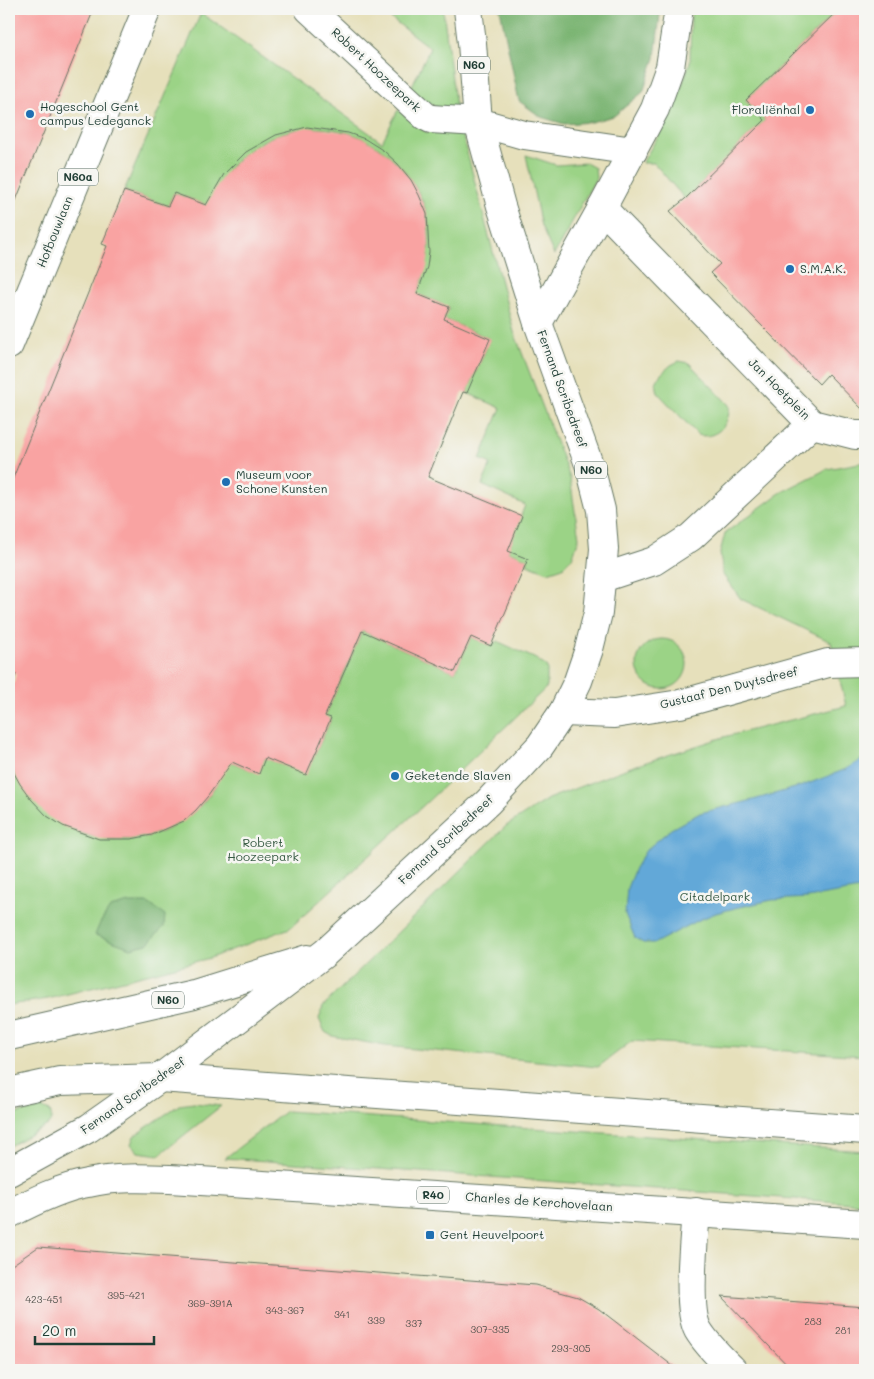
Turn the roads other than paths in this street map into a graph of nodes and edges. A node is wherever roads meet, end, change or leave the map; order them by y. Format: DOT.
graph roads {
  1 [pos="147,9"];
  2 [pos="309,9"];
  3 [pos="468,9"];
  4 [pos="677,9"];
  5 [pos="478,122"];
  6 [pos="633,151"];
  7 [pos="602,208"];
  8 [pos="538,323"];
  9 [pos="9,345"];
  10 [pos="812,424"];
  11 [pos="865,435"];
  12 [pos="602,578"];
  13 [pos="865,662"];
  14 [pos="563,712"];
  15 [pos="325,953"];
  16 [pos="9,1036"];
  17 [pos="160,1078"];
  18 [pos="9,1092"];
  19 [pos="865,1130"];
  20 [pos="9,1172"];
  21 [pos="696,1212"];
  22 [pos="9,1214"];
  23 [pos="865,1224"];
  24 [pos="733,1370"];
  1 -- 9 [label="main road, Hofbouwlaan / N60a"];
  2 -- 5 [label="main road, Robert Hoozeepark"];
  3 -- 5 [label="main road, N60"];
  4 -- 6 [label="main road"];
  5 -- 6 [label="main road"];
  5 -- 8 [label="main road, Fernand Scribedreef / N60"];
  6 -- 7 [label="main road"];
  7 -- 8 [label="main road"];
  7 -- 10 [label="main road, Jan Hoetplein"];
  8 -- 12 [label="main road, Fernand Scribedreef / N60"];
  10 -- 11 [label="main road"];
  10 -- 12 [label="main road, Jan Hoetplein"];
  12 -- 14 [label="main road, Fernand Scribedreef / N60"];
  13 -- 14 [label="main road, Gustaaf Den Duytsdreef"];
  14 -- 15 [label="main road, Fernand Scribedreef / N60"];
  15 -- 16 [label="main road, N60"];
  15 -- 17 [label="main road, Fernand Scribedreef / N60"];
  17 -- 18 [label="main road"];
  17 -- 19 [label="main road"];
  17 -- 20 [label="main road, Fernand Scribedreef"];
  21 -- 22 [label="main road, Charles de Kerchovelaan / R40"];
  21 -- 23 [label="main road, Charles de Kerchovelaan / R40"];
  21 -- 24 [label="main road"];
}
